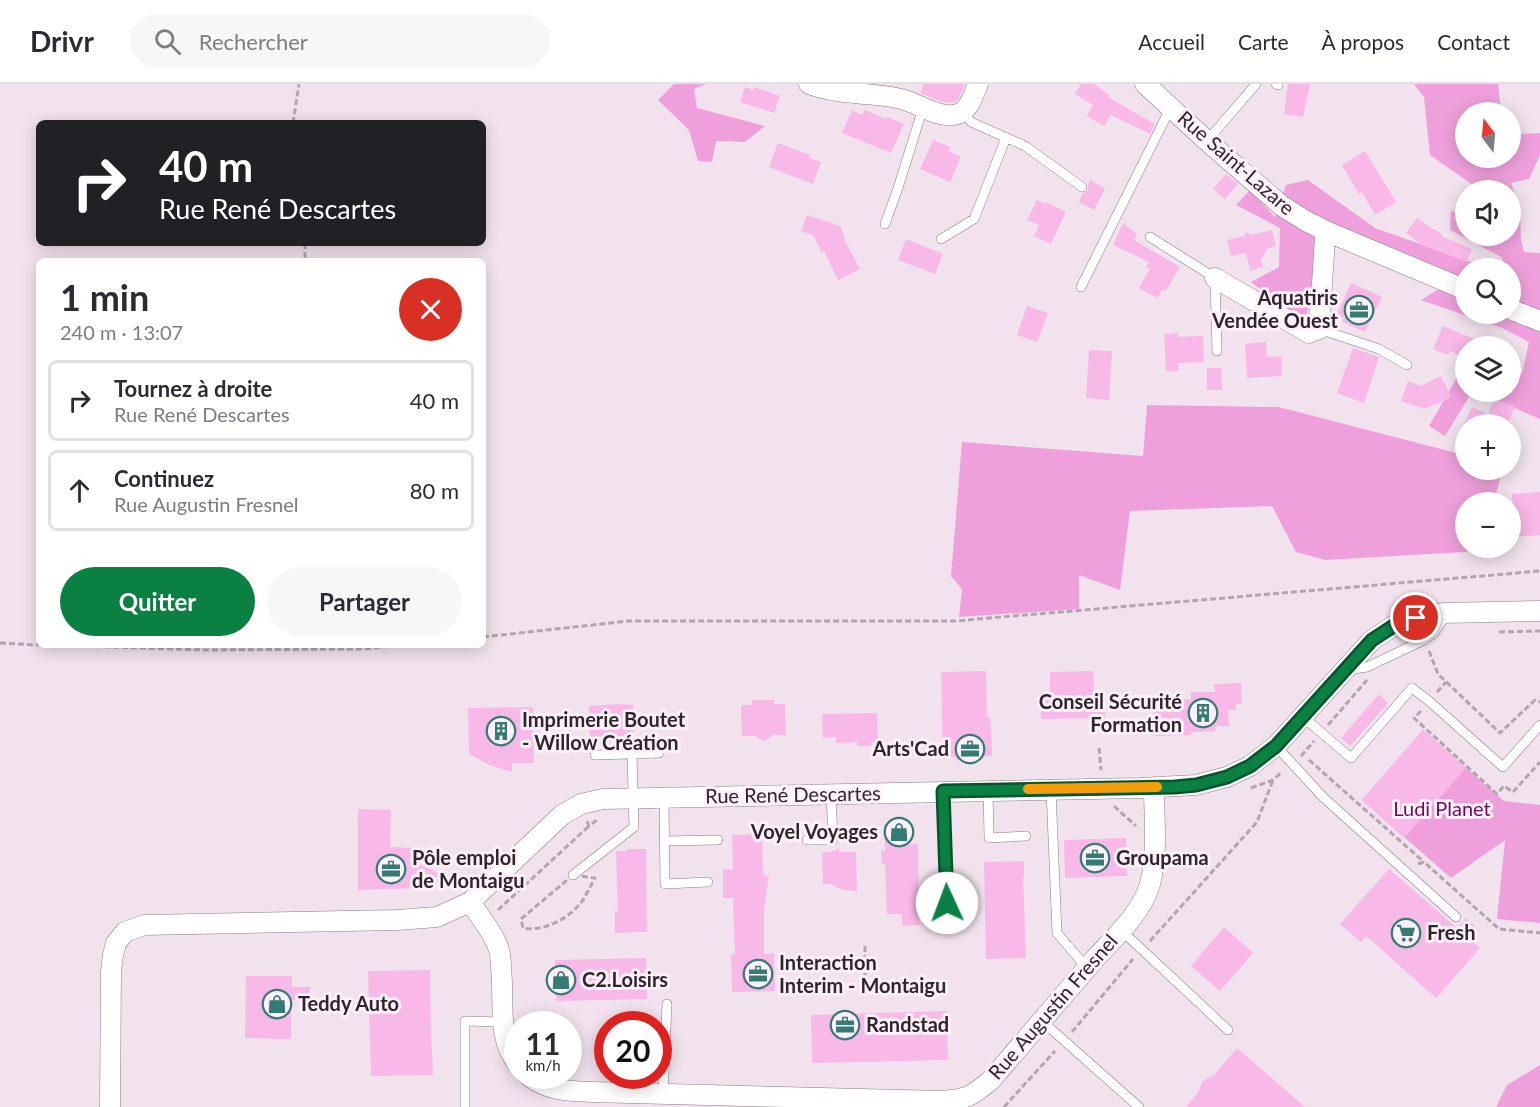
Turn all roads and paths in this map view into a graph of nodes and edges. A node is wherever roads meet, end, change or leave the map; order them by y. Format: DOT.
graph roads {
  1 [pos="299,84"];
  2 [pos="809,84"];
  3 [pos="978,84"];
  4 [pos="1146,84"];
  5 [pos="1256,84"];
  6 [pos="1171,107"];
  7 [pos="923,108"];
  8 [pos="962,111"];
  9 [pos="293,120"];
  10 [pos="1006,138"];
  11 [pos="1207,141"];
  12 [pos="1082,187"];
  13 [pos="885,224"];
  14 [pos="1328,232"];
  15 [pos="1150,237"];
  16 [pos="941,239"];
  17 [pos="1215,278"];
  18 [pos="1455,285"];
  19 [pos="1081,288"];
  20 [pos="1521,313"];
  21 [pos="1540,321"];
  22 [pos="1319,329"];
  23 [pos="1217,351"];
  24 [pos="1407,365"];
  25 [pos="1540,572"];
  26 [pos="1540,610"];
  27 [pos="486,637"];
  28 [pos="0,643"];
  29 [pos="36,645"];
  30 [pos="1427,647"];
  31 [pos="142,648"];
  32 [pos="236,648"];
  33 [pos="307,648"];
  34 [pos="373,648"];
  35 [pos="1540,702"];
  36 [pos="1302,716"];
  37 [pos="1540,725"];
  38 [pos="1276,746"];
  39 [pos="659,753"];
  40 [pos="632,754"];
  41 [pos="595,755"];
  42 [pos="1303,755"];
  43 [pos="1154,787"];
  44 [pos="1051,789"];
  45 [pos="988,790"];
  46 [pos="943,791"];
  47 [pos="831,794"];
  48 [pos="664,798"];
  49 [pos="633,799"];
  50 [pos="589,826"];
  51 [pos="1026,836"];
  52 [pos="718,840"];
  53 [pos="807,840"];
  54 [pos="664,841"];
  55 [pos="1424,862"];
  56 [pos="1401,867"];
  57 [pos="573,875"];
  58 [pos="708,882"];
  59 [pos="471,902"];
  60 [pos="1456,917"];
  61 [pos="483,922"];
  62 [pos="948,926"];
  63 [pos="1121,930"];
  64 [pos="1540,933"];
  65 [pos="865,946"];
  66 [pos="1088,968"];
  67 [pos="865,988"];
  68 [pos="667,1004"];
  69 [pos="1042,1021"];
  70 [pos="502,1022"];
  71 [pos="1228,1030"];
  72 [pos="504,1032"];
  73 [pos="559,1089"];
  74 [pos="663,1094"];
  75 [pos="696,1101"];
  76 [pos="790,1102"];
  77 [pos="110,1107"];
  78 [pos="465,1107"];
  79 [pos="1139,1107"];
  1 -- 9 [label="path"];
  2 -- 7 [label="street"];
  3 -- 8 [label="street"];
  4 -- 6 [label="street, Rue Saint-Lazare"];
  5 -- 11 [label="lane"];
  6 -- 11 [label="street, Rue Saint-Lazare"];
  6 -- 19 [label="lane"];
  7 -- 8 [label="street"];
  7 -- 13 [label="lane"];
  8 -- 10 [label="lane"];
  10 -- 12 [label="lane"];
  10 -- 16 [label="lane"];
  11 -- 14 [label="street, Rue Saint-Lazare"];
  14 -- 18 [label="street, Rue Saint-Lazare"];
  14 -- 22 [label="street"];
  15 -- 17 [label="lane"];
  17 -- 22 [label="street"];
  17 -- 23 [label="lane"];
  20 -- 21 [label="street"];
  22 -- 24 [label="lane"];
  25 -- 27 [label="path"];
  26 -- 36 [label="street"];
  28 -- 29 [label="path"];
  30 -- 35 [label="path"];
  31 -- 32 [label="path"];
  33 -- 34 [label="path"];
  36 -- 37 [label="lane"];
  36 -- 38 [label="street"];
  38 -- 43 [label="street"];
  38 -- 56 [label="lane"];
  39 -- 40 [label="lane"];
  40 -- 41 [label="lane"];
  40 -- 49 [label="lane"];
  42 -- 55 [label="path"];
  43 -- 44 [label="street, Rue René Descartes"];
  43 -- 63 [label="street, Rue Augustin Fresnel"];
  44 -- 45 [label="street, Rue René Descartes"];
  44 -- 66 [label="lane"];
  45 -- 46 [label="street, Rue René Descartes"];
  45 -- 51 [label="lane"];
  46 -- 47 [label="street, Rue René Descartes"];
  46 -- 62 [label="lane"];
  47 -- 48 [label="street, Rue René Descartes"];
  47 -- 53 [label="lane"];
  48 -- 49 [label="street, Rue René Descartes"];
  48 -- 54 [label="lane"];
  49 -- 57 [label="lane"];
  49 -- 59 [label="street, Rue René Descartes"];
  50 -- 61 [label="path"];
  52 -- 54 [label="lane"];
  54 -- 58 [label="lane"];
  55 -- 56 [label="path"];
  55 -- 64 [label="path"];
  56 -- 60 [label="lane"];
  57 -- 57 [label="path"];
  59 -- 61 [label="street"];
  59 -- 77 [label="street, Rue René Descartes"];
  61 -- 70 [label="street"];
  63 -- 66 [label="street, Rue Augustin Fresnel"];
  63 -- 71 [label="lane"];
  65 -- 67 [label="path"];
  66 -- 69 [label="street, Rue Augustin Fresnel"];
  68 -- 74 [label="lane"];
  69 -- 76 [label="street, Rue Augustin Fresnel"];
  69 -- 79 [label="lane"];
  70 -- 72 [label="street"];
  70 -- 78 [label="lane"];
  73 -- 74 [label="street, Rue Augustin Fresnel"];
  74 -- 75 [label="street, Rue Augustin Fresnel"];
  75 -- 76 [label="street, Rue Augustin Fresnel"];
}
